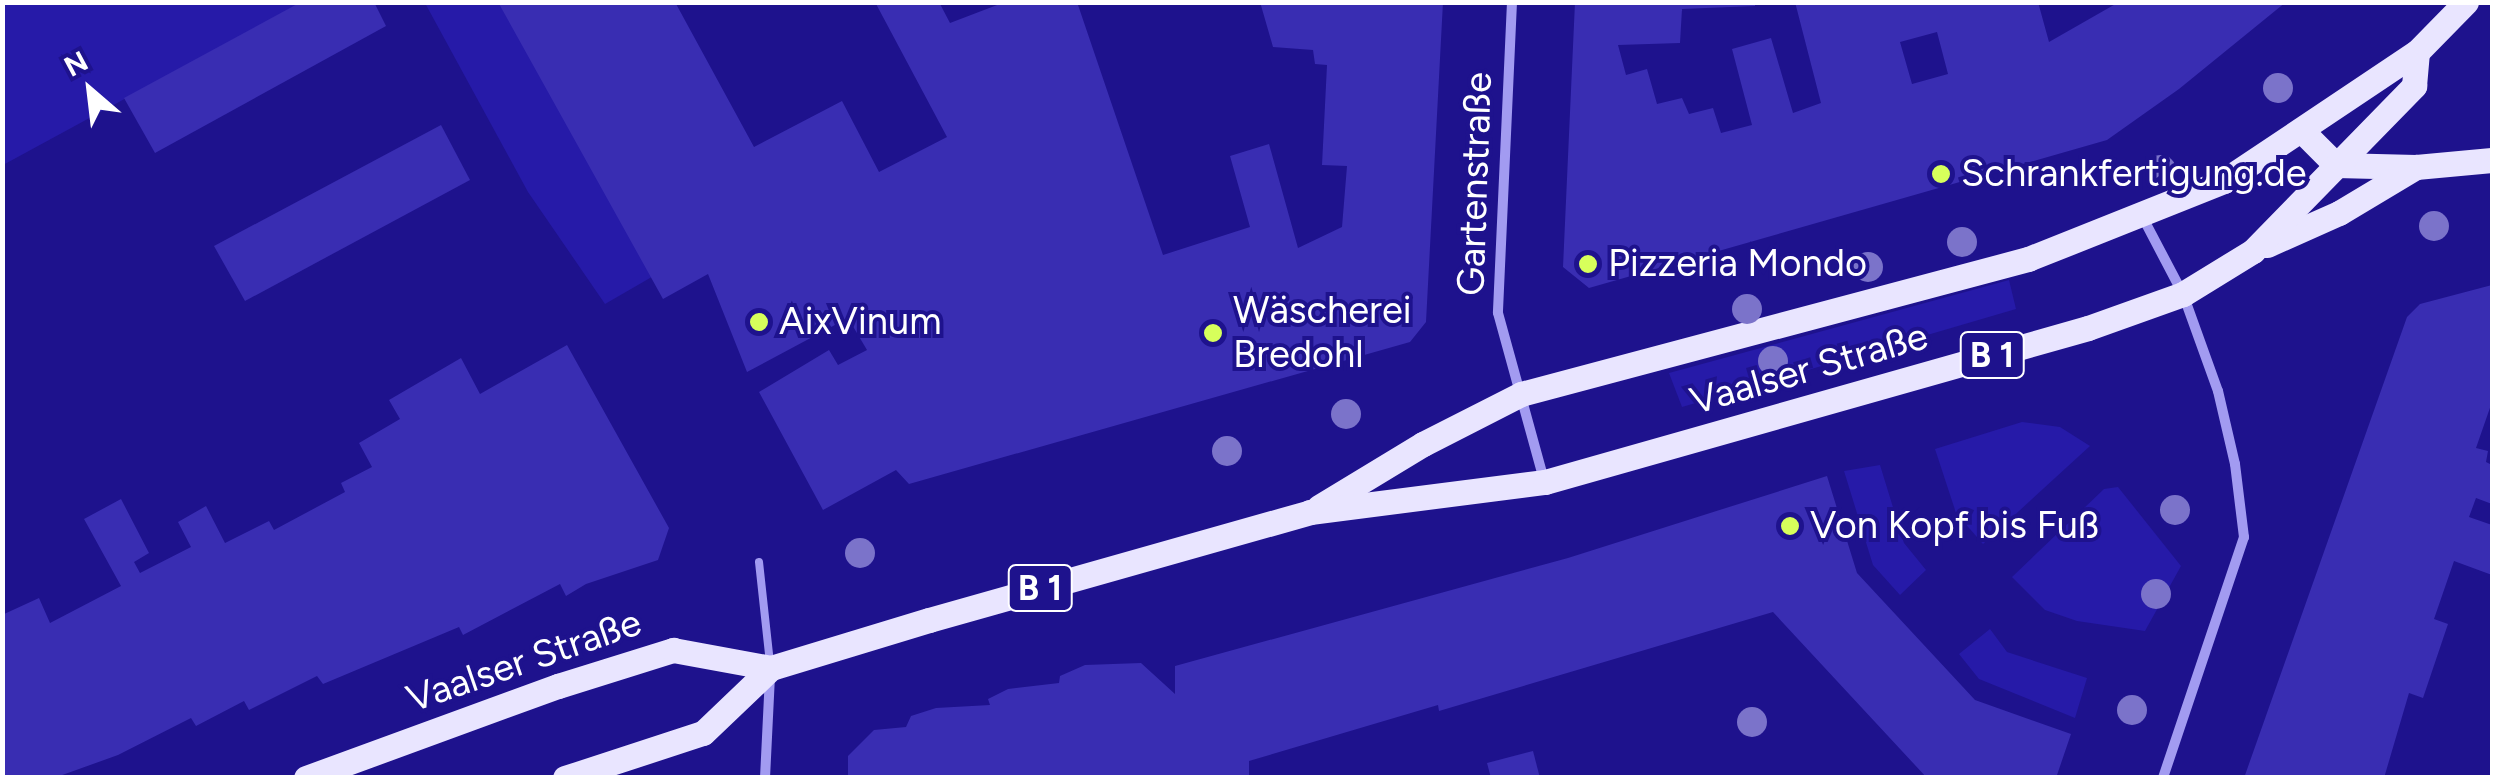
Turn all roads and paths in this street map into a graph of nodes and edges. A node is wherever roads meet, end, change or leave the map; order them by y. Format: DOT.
graph roads {
  1 [pos="1512,2"];
  2 [pos="2466,2"];
  3 [pos="2417,52"];
  4 [pos="2301,130"];
  5 [pos="2492,160"];
  6 [pos="2336,165"];
  7 [pos="2416,167"];
  8 [pos="2141,214"];
  9 [pos="2253,251"];
  10 [pos="2183,294"];
  11 [pos="1521,394"];
  12 [pos="1545,482"];
  13 [pos="1310,512"];
  14 [pos="759,562"];
  15 [pos="771,668"];
  16 [pos="306,778"];
  17 [pos="565,778"];
  18 [pos="765,778"];
  19 [pos="2163,778"];
  1 -- 11 [label="street, Gartenstraße"];
  2 -- 3 [label="main road, Vaalser Straße"];
  3 -- 4 [label="main road, Vaalser Straße / B 1"];
  3 -- 6 [label="main road, Vaalser Straße / B 1"];
  4 -- 6 [label="main road"];
  4 -- 8 [label="main road, Vaalser Straße / B 1"];
  5 -- 7 [label="main road, B 1"];
  6 -- 7 [label="main road"];
  6 -- 9 [label="main road, Vaalser Straße / B 1"];
  7 -- 9 [label="main road, B 1"];
  8 -- 10 [label="street"];
  8 -- 11 [label="main road, Vaalser Straße / B 1"];
  9 -- 10 [label="main road, Vaalser Straße / B 1"];
  10 -- 12 [label="main road, Vaalser Straße / B 1"];
  10 -- 19 [label="street"];
  11 -- 12 [label="street, Gartenstraße"];
  11 -- 13 [label="main road, Vaalser Straße / B 1"];
  12 -- 13 [label="main road, Vaalser Straße / B 1"];
  13 -- 15 [label="main road, Vaalser Straße / B 1"];
  14 -- 15 [label="lane"];
  15 -- 16 [label="main road, Vaalser Straße / B 1"];
  15 -- 17 [label="main road, Vaalser Straße / B 1"];
  15 -- 18 [label="street"];
}
